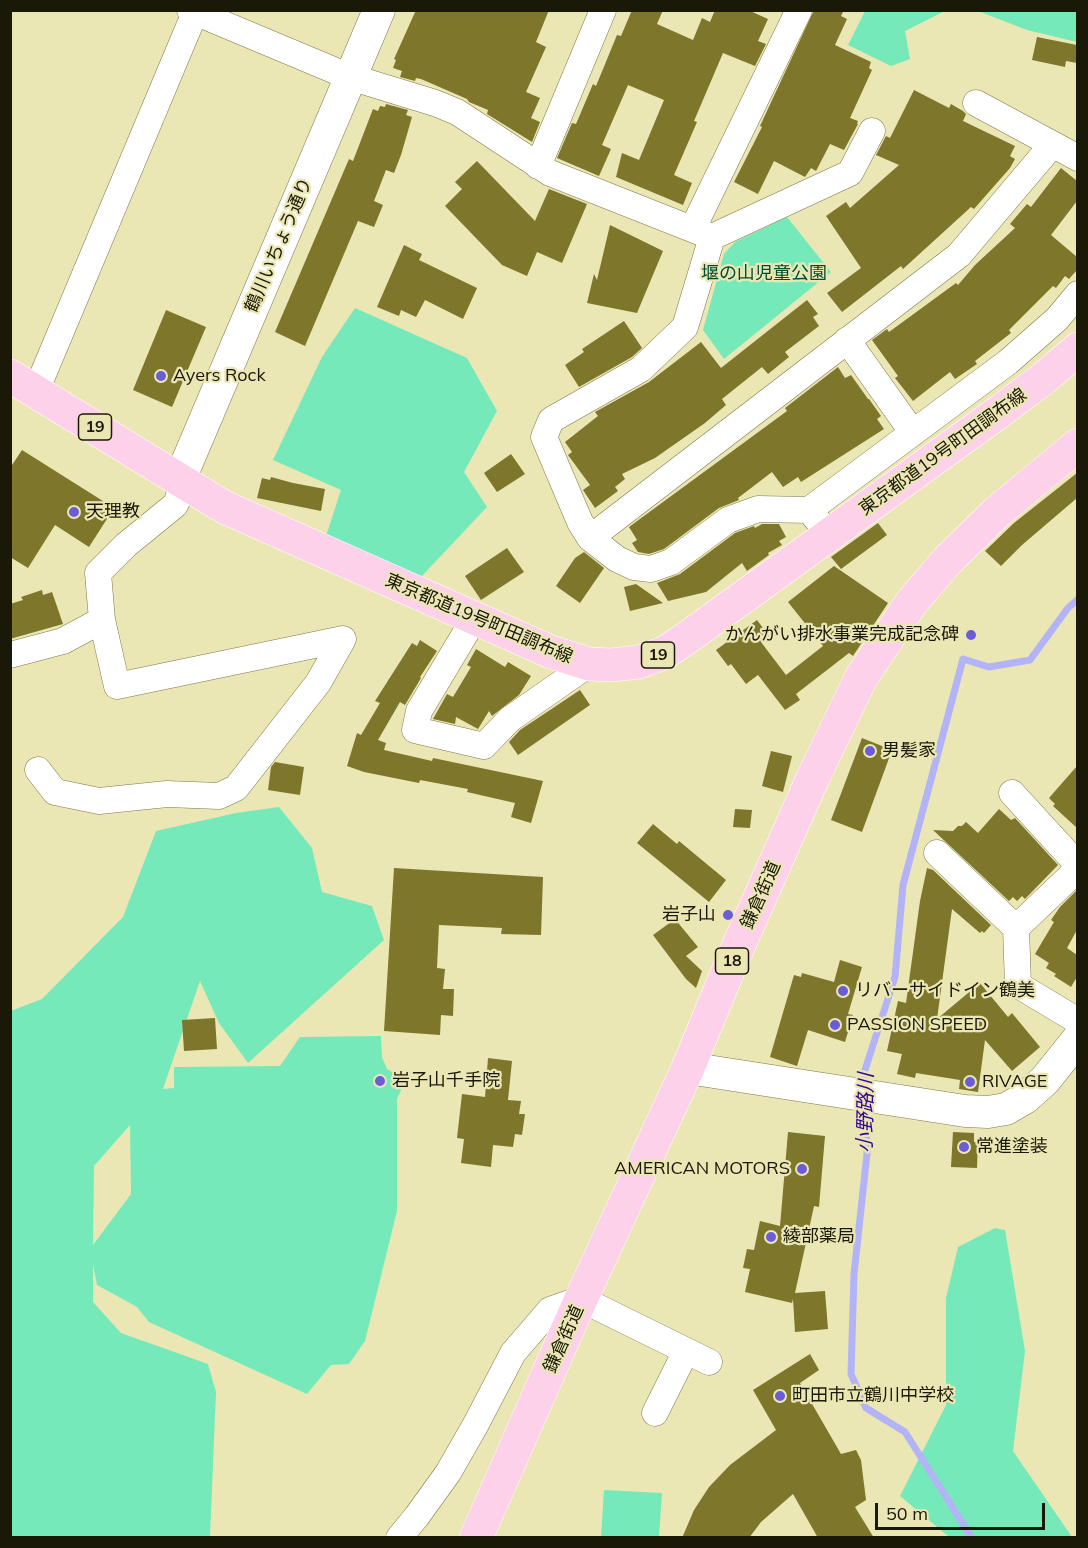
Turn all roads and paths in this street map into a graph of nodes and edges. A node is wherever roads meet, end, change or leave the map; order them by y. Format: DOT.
graph roads {
  1 [pos="379,10"];
  2 [pos="603,10"];
  3 [pos="798,10"];
  4 [pos="194,11"];
  5 [pos="350,77"];
  6 [pos="976,103"];
  7 [pos="872,131"];
  8 [pos="1052,145"];
  9 [pos="1077,158"];
  10 [pos="538,166"];
  11 [pos="702,233"];
  12 [pos="1077,294"];
  13 [pos="847,340"];
  14 [pos="1077,349"];
  15 [pos="23,383"];
  16 [pos="913,433"];
  17 [pos="1077,445"];
  18 [pos="180,479"];
  19 [pos="809,510"];
  20 [pos="830,535"];
  21 [pos="591,538"];
  22 [pos="474,619"];
  23 [pos="102,620"];
  24 [pos="10,655"];
  25 [pos="589,664"];
  26 [pos="38,770"];
  27 [pos="1012,793"];
  28 [pos="937,853"];
  29 [pos="1077,867"];
  30 [pos="1016,928"];
  31 [pos="1077,1021"];
  32 [pos="1077,1039"];
  33 [pos="688,1068"];
  34 [pos="581,1299"];
  35 [pos="655,1413"];
  36 [pos="399,1538"];
  37 [pos="476,1538"];
  1 -- 5 [label="street, 鶴川いちょう通り"];
  2 -- 10 [label="street"];
  3 -- 11 [label="street"];
  4 -- 5 [label="street"];
  4 -- 15 [label="street"];
  5 -- 10 [label="street"];
  5 -- 18 [label="street, 鶴川いちょう通り"];
  6 -- 8 [label="street"];
  7 -- 11 [label="street"];
  8 -- 9 [label="street"];
  8 -- 13 [label="street"];
  10 -- 11 [label="street"];
  11 -- 21 [label="street"];
  12 -- 16 [label="street"];
  13 -- 16 [label="street"];
  13 -- 21 [label="street"];
  14 -- 20 [label="main road, 東京都道19号町田調布線 / 19"];
  15 -- 18 [label="main road, 東京都道19号町田調布線 / 19"];
  16 -- 19 [label="street"];
  17 -- 33 [label="main road, 鎌倉街道 / 18"];
  18 -- 22 [label="main road, 東京都道19号町田調布線 / 19"];
  18 -- 23 [label="street"];
  19 -- 20 [label="street"];
  19 -- 21 [label="street"];
  20 -- 25 [label="main road, 東京都道19号町田調布線 / 19"];
  22 -- 25 [label="main road, 東京都道19号町田調布線 / 19"];
  22 -- 25 [label="street"];
  23 -- 24 [label="street"];
  23 -- 26 [label="street"];
  27 -- 29 [label="street"];
  28 -- 30 [label="street"];
  29 -- 30 [label="street"];
  30 -- 31 [label="street"];
  32 -- 33 [label="street"];
  33 -- 34 [label="main road, 鎌倉街道 / 18"];
  34 -- 35 [label="street"];
  34 -- 36 [label="street"];
  34 -- 37 [label="main road, 鎌倉街道 / 18"];
}
